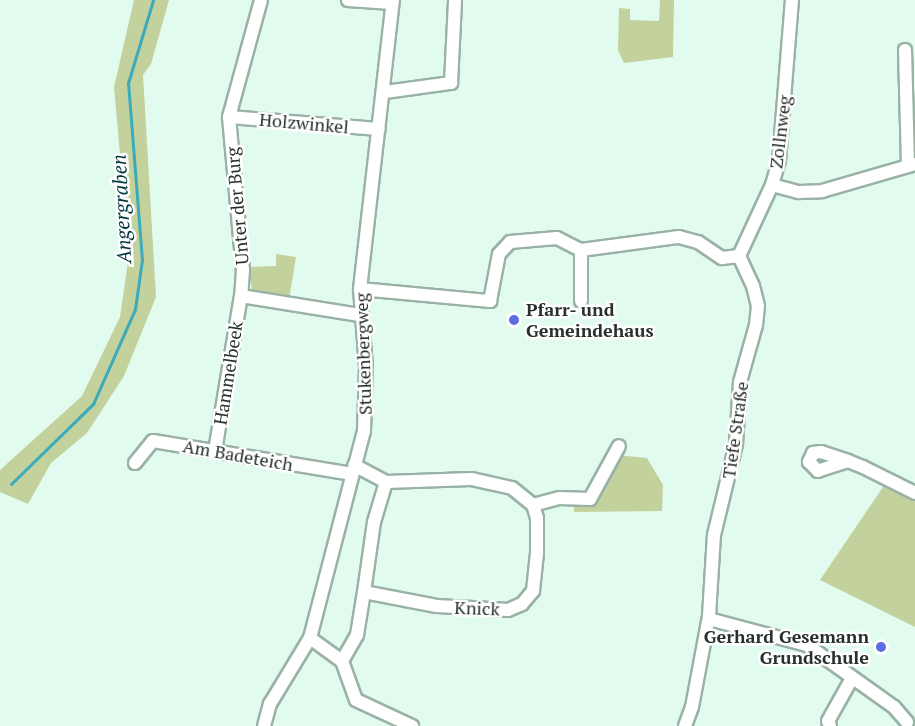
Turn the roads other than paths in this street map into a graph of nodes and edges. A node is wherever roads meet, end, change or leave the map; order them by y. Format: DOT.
graph roads {
  1 [pos="261,0"];
  2 [pos="348,0"];
  3 [pos="455,0"];
  4 [pos="792,0"];
  5 [pos="393,2"];
  6 [pos="905,50"];
  7 [pos="385,92"];
  8 [pos="229,117"];
  9 [pos="379,129"];
  10 [pos="911,165"];
  11 [pos="772,185"];
  12 [pos="581,250"];
  13 [pos="733,257"];
  14 [pos="360,289"];
  15 [pos="241,296"];
  16 [pos="581,301"];
  17 [pos="359,315"];
  18 [pos="619,447"];
  19 [pos="215,451"];
  20 [pos="848,461"];
  21 [pos="135,463"];
  22 [pos="353,470"];
  23 [pos="386,482"];
  24 [pos="915,493"];
  25 [pos="533,505"];
  26 [pos="364,592"];
  27 [pos="709,619"];
  28 [pos="310,638"];
  29 [pos="342,661"];
  30 [pos="851,680"];
  31 [pos="906,722"];
  32 [pos="264,726"];
  33 [pos="412,726"];
  34 [pos="685,726"];
  35 [pos="830,726"];
  1 -- 8 [label="street, Unter der Burg"];
  2 -- 5 [label="street"];
  3 -- 7 [label="street"];
  4 -- 11 [label="street, Zollnweg"];
  5 -- 7 [label="street, Stukenbergweg"];
  6 -- 10 [label="street"];
  7 -- 9 [label="street, Stukenbergweg"];
  8 -- 9 [label="street, Holzwinkel"];
  8 -- 15 [label="street, Unter der Burg"];
  9 -- 14 [label="street, Stukenbergweg"];
  10 -- 11 [label="street"];
  11 -- 13 [label="street, Zollnweg"];
  12 -- 13 [label="street"];
  12 -- 14 [label="street"];
  12 -- 16 [label="street"];
  13 -- 27 [label="street, Tiefe Straße"];
  14 -- 17 [label="street, Stukenbergweg"];
  15 -- 17 [label="street"];
  15 -- 19 [label="street, Hammelbeek"];
  17 -- 22 [label="street, Stukenbergweg"];
  18 -- 25 [label="street"];
  19 -- 21 [label="street, Am Badeteich"];
  19 -- 22 [label="street, Am Badeteich"];
  20 -- 24 [label="street"];
  22 -- 23 [label="street"];
  22 -- 28 [label="street, Stukenbergweg"];
  23 -- 25 [label="street"];
  23 -- 26 [label="street"];
  25 -- 26 [label="street, Knick"];
  26 -- 29 [label="street"];
  27 -- 30 [label="street"];
  27 -- 34 [label="street, Tiefe Straße"];
  28 -- 29 [label="street"];
  28 -- 32 [label="street, Stukenbergweg"];
  29 -- 33 [label="street"];
  30 -- 31 [label="street"];
  30 -- 35 [label="street"];
}
